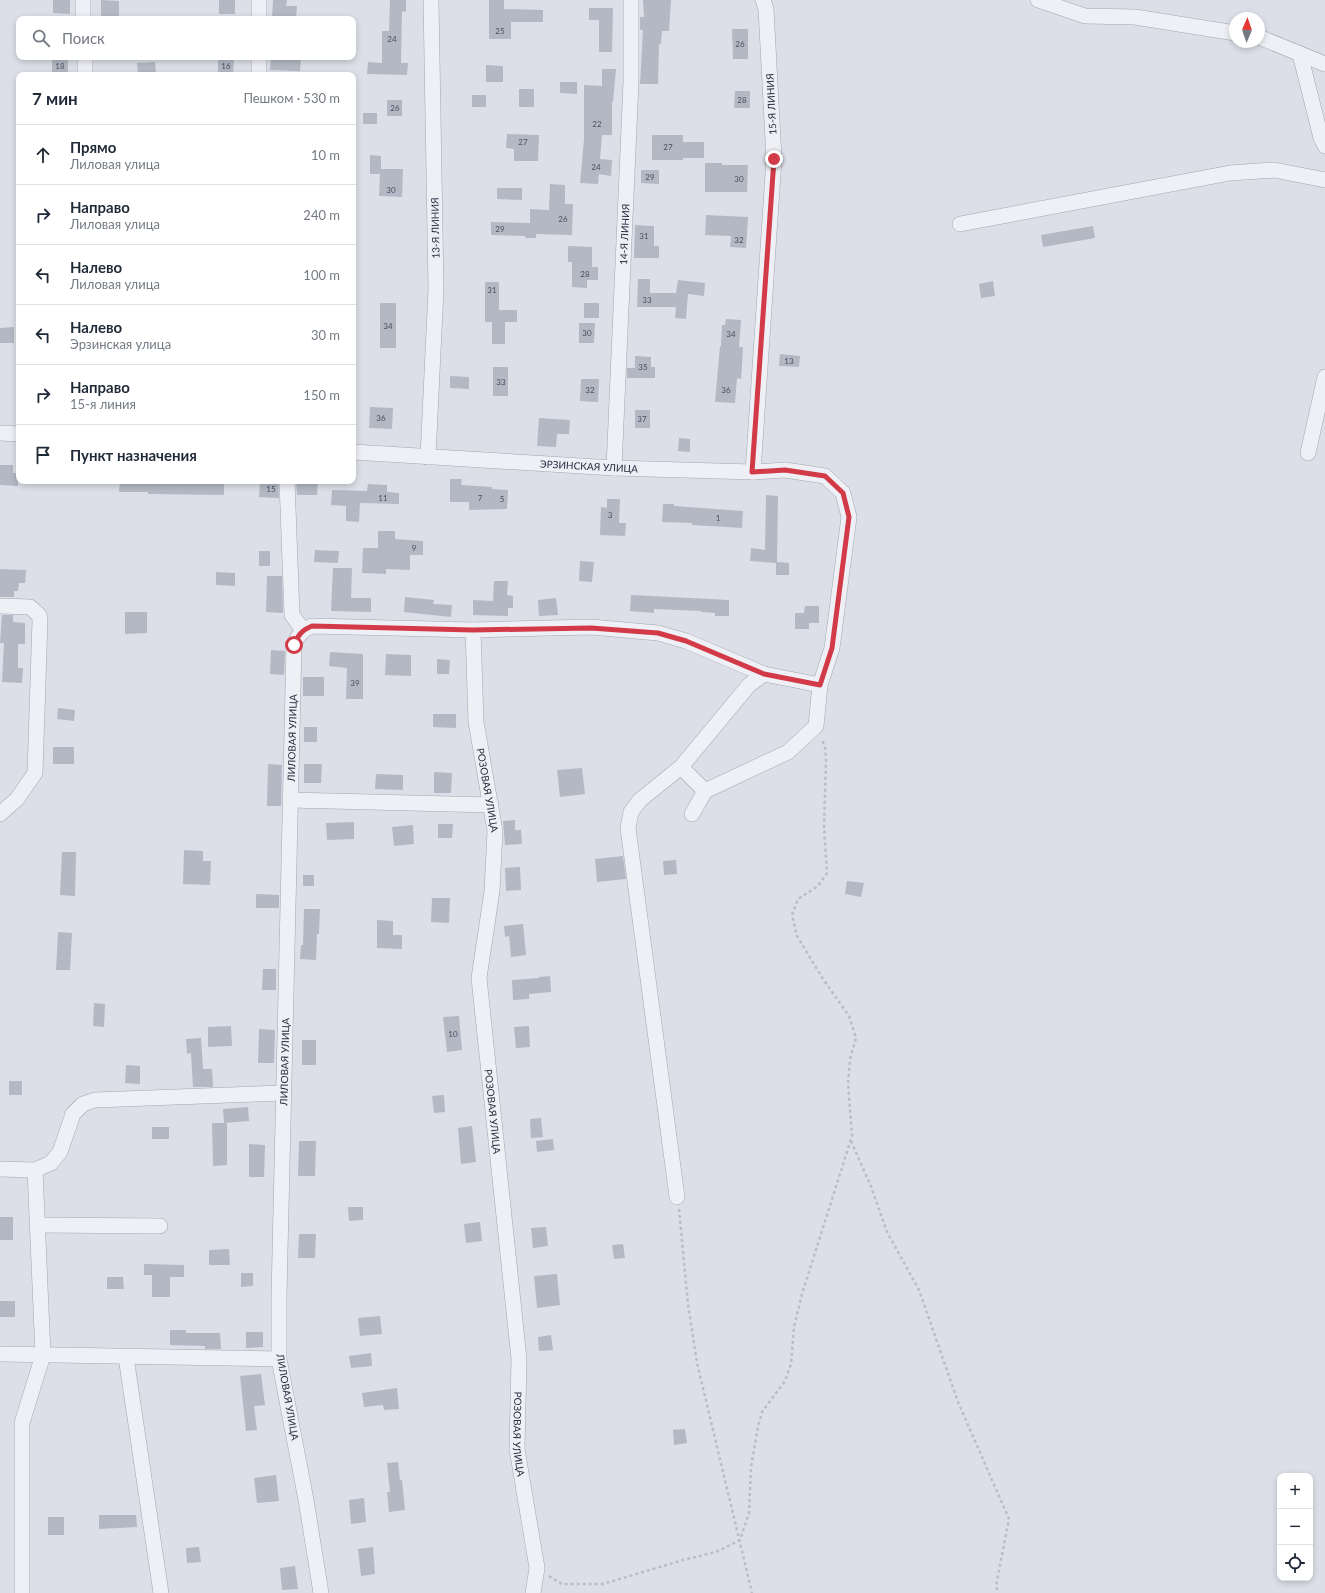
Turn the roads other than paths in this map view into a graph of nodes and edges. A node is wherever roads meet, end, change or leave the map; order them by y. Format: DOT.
graph roads {
  1 [pos="83,0"];
  2 [pos="259,0"];
  3 [pos="431,0"];
  4 [pos="631,0"];
  5 [pos="764,0"];
  6 [pos="1038,0"];
  7 [pos="83,16"];
  8 [pos="259,16"];
  9 [pos="1229,32"];
  10 [pos="1265,40"];
  11 [pos="1300,54"];
  12 [pos="85,60"];
  13 [pos="259,60"];
  14 [pos="1325,64"];
  15 [pos="85,72"];
  16 [pos="259,72"];
  17 [pos="1325,146"];
  18 [pos="1325,180"];
  19 [pos="960,224"];
  20 [pos="1325,377"];
  21 [pos="0,433"];
  22 [pos="16,434"];
  23 [pos="356,452"];
  24 [pos="1308,453"];
  25 [pos="428,457"];
  26 [pos="614,468"];
  27 [pos="752,472"];
  28 [pos="287,484"];
  29 [pos="0,606"];
  30 [pos="303,630"];
  31 [pos="473,630"];
  32 [pos="764,674"];
  33 [pos="820,685"];
  34 [pos="681,767"];
  35 [pos="705,791"];
  36 [pos="290,800"];
  37 [pos="492,805"];
  38 [pos="0,814"];
  39 [pos="692,814"];
  40 [pos="283,1093"];
  41 [pos="0,1169"];
  42 [pos="35,1170"];
  43 [pos="677,1197"];
  44 [pos="38,1225"];
  45 [pos="160,1226"];
  46 [pos="0,1354"];
  47 [pos="43,1355"];
  48 [pos="126,1357"];
  49 [pos="279,1360"];
  50 [pos="22,1593"];
  51 [pos="161,1593"];
  52 [pos="321,1593"];
  53 [pos="533,1593"];
  1 -- 7 [label="street"];
  2 -- 8 [label="street"];
  3 -- 25 [label="street, 13-Я ЛИНИЯ"];
  4 -- 26 [label="street, 14-Я ЛИНИЯ"];
  5 -- 27 [label="street, 15-Я ЛИНИЯ"];
  6 -- 9 [label="street"];
  10 -- 11 [label="street"];
  11 -- 14 [label="street"];
  11 -- 17 [label="street"];
  12 -- 15 [label="street"];
  13 -- 16 [label="street"];
  18 -- 19 [label="street"];
  20 -- 24 [label="street"];
  21 -- 22 [label="street"];
  23 -- 25 [label="street, ЭРЗИНСКАЯ УЛИЦА"];
  25 -- 26 [label="street, ЭРЗИНСКАЯ УЛИЦА"];
  26 -- 27 [label="street, ЭРЗИНСКАЯ УЛИЦА"];
  27 -- 33 [label="street, ЭРЗИНСКАЯ УЛИЦА"];
  28 -- 30 [label="street"];
  29 -- 38 [label="street"];
  30 -- 31 [label="street"];
  30 -- 36 [label="street, ЛИЛОВАЯ УЛИЦА"];
  31 -- 32 [label="street"];
  31 -- 37 [label="street, РОЗОВАЯ УЛИЦА"];
  32 -- 33 [label="street"];
  32 -- 34 [label="street"];
  33 -- 35 [label="street"];
  34 -- 35 [label="street"];
  34 -- 43 [label="street"];
  35 -- 39 [label="street"];
  36 -- 37 [label="street"];
  36 -- 40 [label="street, ЛИЛОВАЯ УЛИЦА"];
  37 -- 53 [label="street, РОЗОВАЯ УЛИЦА"];
  40 -- 42 [label="street"];
  40 -- 49 [label="street, ЛИЛОВАЯ УЛИЦА"];
  41 -- 42 [label="street"];
  42 -- 44 [label="street"];
  44 -- 45 [label="street"];
  44 -- 47 [label="street"];
  46 -- 47 [label="street"];
  47 -- 48 [label="street"];
  47 -- 50 [label="street"];
  48 -- 49 [label="street"];
  48 -- 51 [label="street"];
  49 -- 52 [label="street, ЛИЛОВАЯ УЛИЦА"];
}
